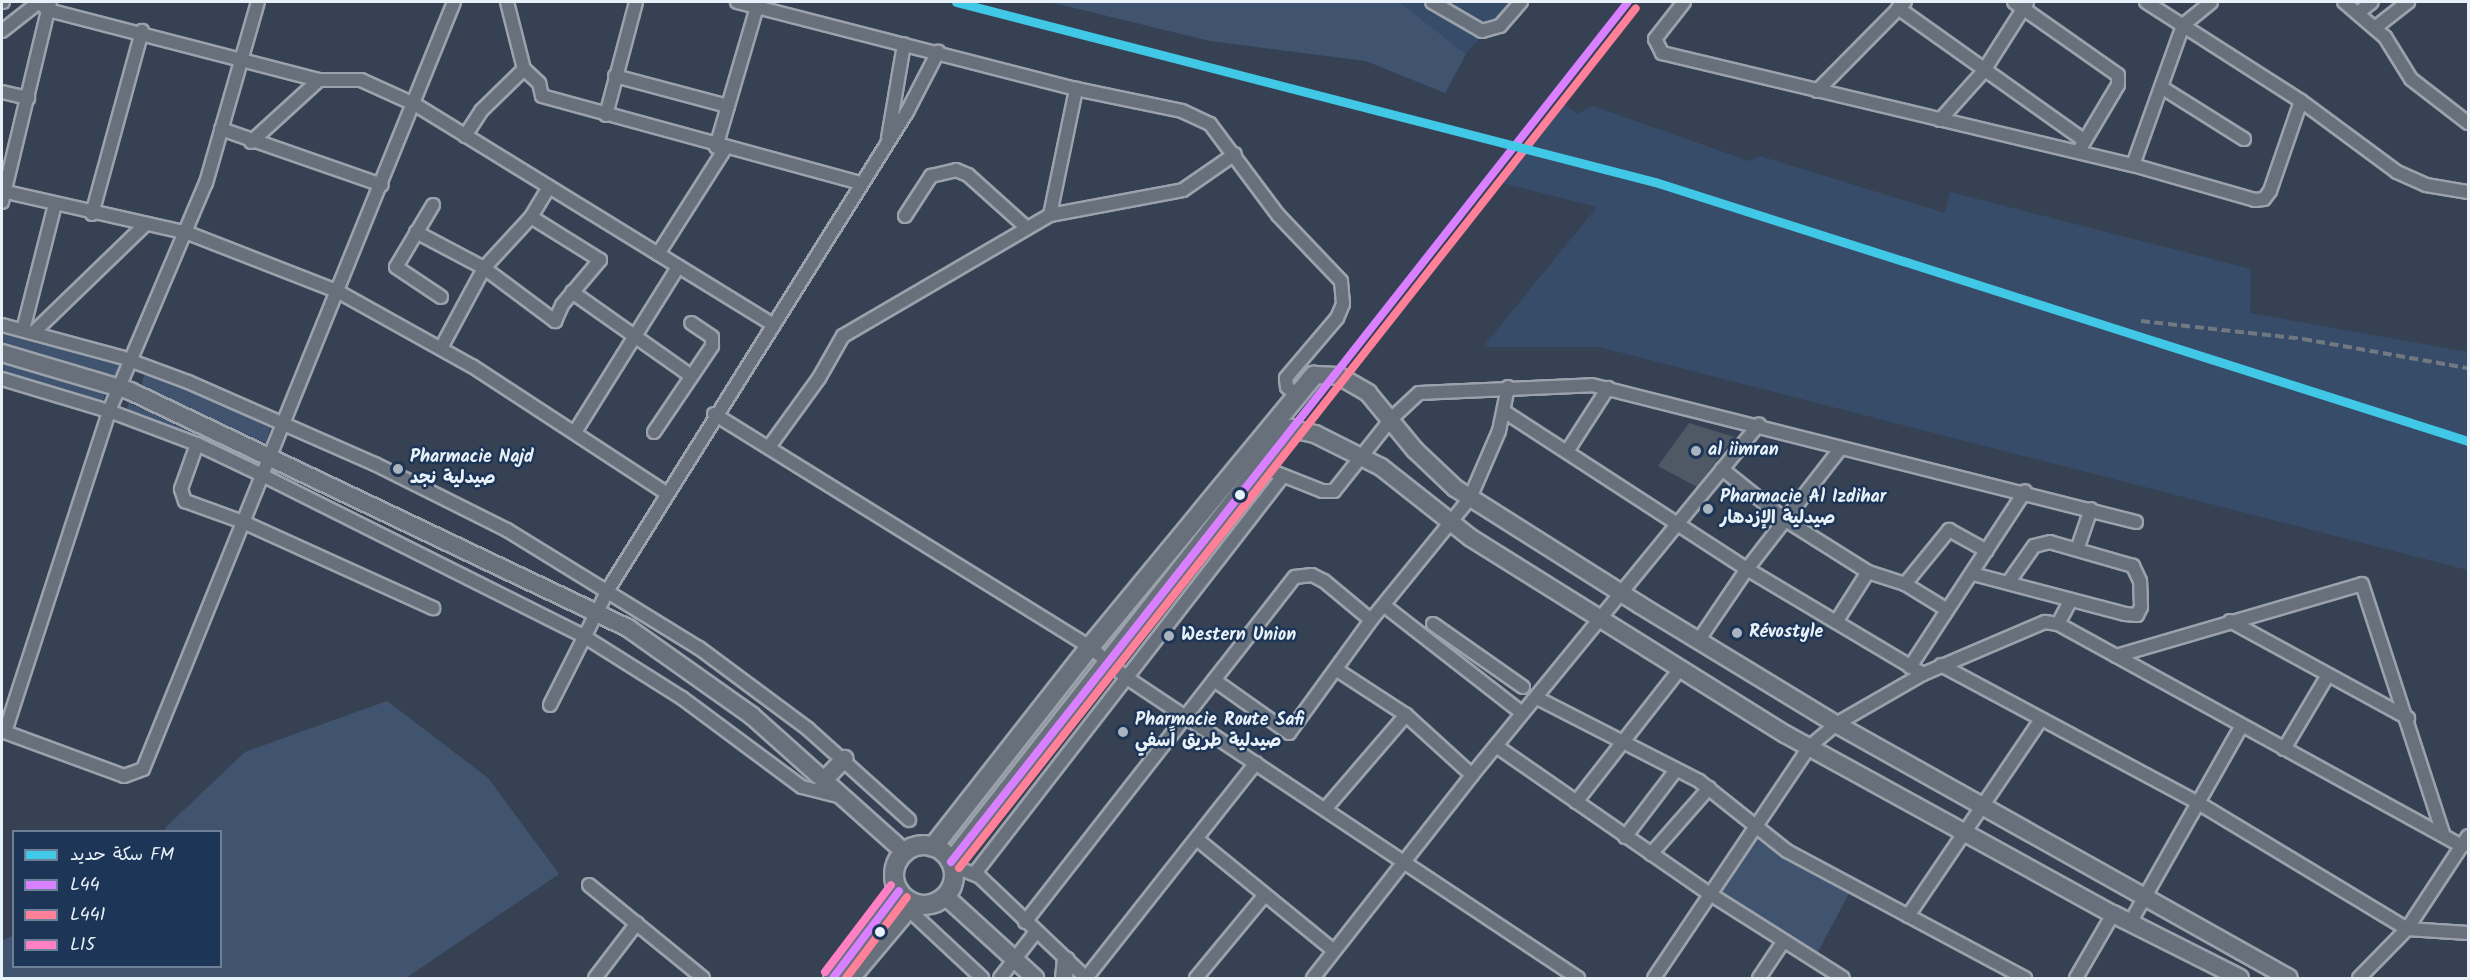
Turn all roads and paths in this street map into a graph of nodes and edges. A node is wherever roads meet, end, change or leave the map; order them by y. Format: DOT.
graph roads {
  1 [pos="258,2"];
  2 [pos="454,2"];
  3 [pos="507,2"];
  4 [pos="636,2"];
  5 [pos="736,2"];
  6 [pos="1432,2"];
  7 [pos="1521,2"];
  8 [pos="1684,2"];
  9 [pos="2146,2"];
  10 [pos="2211,2"];
  11 [pos="2343,2"];
  12 [pos="2372,2"];
  13 [pos="2408,2"];
  14 [pos="44,4"];
  15 [pos="2022,4"];
  16 [pos="1901,5"];
  17 [pos="757,7"];
  18 [pos="2359,12"];
  19 [pos="2183,25"];
  20 [pos="2376,27"];
  21 [pos="2,31"];
  22 [pos="142,31"];
  23 [pos="904,44"];
  24 [pos="938,52"];
  25 [pos="242,58"];
  26 [pos="524,69"];
  27 [pos="1983,72"];
  28 [pos="615,76"];
  29 [pos="319,80"];
  30 [pos="2161,87"];
  31 [pos="1076,89"];
  32 [pos="1817,91"];
  33 [pos="2,92"];
  34 [pos="28,98"];
  35 [pos="2301,101"];
  36 [pos="416,105"];
  37 [pos="728,106"];
  38 [pos="606,115"];
  39 [pos="2466,118"];
  40 [pos="1941,120"];
  41 [pos="221,129"];
  42 [pos="465,136"];
  43 [pos="2244,139"];
  44 [pos="888,140"];
  45 [pos="2084,140"];
  46 [pos="251,142"];
  47 [pos="720,148"];
  48 [pos="1235,154"];
  49 [pos="2078,154"];
  50 [pos="2133,165"];
  51 [pos="860,183"];
  52 [pos="382,185"];
  53 [pos="549,187"];
  54 [pos="2469,192"];
  55 [pos="2,195"];
  56 [pos="55,204"];
  57 [pos="434,205"];
  58 [pos="92,214"];
  59 [pos="1050,215"];
  60 [pos="905,216"];
  61 [pos="531,218"];
  62 [pos="146,224"];
  63 [pos="1026,227"];
  64 [pos="416,232"];
  65 [pos="188,233"];
  66 [pos="658,254"];
  67 [pos="678,267"];
  68 [pos="484,268"];
  69 [pos="337,291"];
  70 [pos="572,292"];
  71 [pos="441,297"];
  72 [pos="691,323"];
  73 [pos="772,324"];
  74 [pos="2,325"];
  75 [pos="28,332"];
  76 [pos="632,336"];
  77 [pos="441,348"];
  78 [pos="2,353"];
  79 [pos="132,361"];
  80 [pos="1314,375"];
  81 [pos="692,376"];
  82 [pos="2,380"];
  83 [pos="120,387"];
  84 [pos="1508,387"];
  85 [pos="1608,388"];
  86 [pos="1297,395"];
  87 [pos="109,411"];
  88 [pos="1505,412"];
  89 [pos="714,414"];
  90 [pos="1391,419"];
  91 [pos="283,423"];
  92 [pos="1759,424"];
  93 [pos="1291,429"];
  94 [pos="575,432"];
  95 [pos="654,432"];
  96 [pos="197,444"];
  97 [pos="769,447"];
  98 [pos="1840,449"];
  99 [pos="1568,450"];
  100 [pos="269,456"];
  101 [pos="1362,459"];
  102 [pos="1259,466"];
  103 [pos="1722,469"];
  104 [pos="261,476"];
  105 [pos="1283,476"];
  106 [pos="2025,491"];
  107 [pos="666,493"];
  108 [pos="1470,498"];
  109 [pos="2091,509"];
  110 [pos="1787,521"];
  111 [pos="243,522"];
  112 [pos="2136,522"];
  113 [pos="1679,523"];
  114 [pos="1450,524"];
  115 [pos="2078,547"];
  116 [pos="1987,550"];
  117 [pos="1747,569"];
  118 [pos="1868,572"];
  119 [pos="1973,574"];
  120 [pos="2008,583"];
  121 [pos="1905,584"];
  122 [pos="609,588"];
  123 [pos="1623,595"];
  124 [pos="2071,600"];
  125 [pos="1386,607"];
  126 [pos="433,608"];
  127 [pos="1946,609"];
  128 [pos="597,612"];
  129 [pos="1371,620"];
  130 [pos="1602,620"];
  131 [pos="2230,621"];
  132 [pos="1836,622"];
  133 [pos="1433,624"];
  134 [pos="2058,624"];
  135 [pos="585,637"];
  136 [pos="1698,641"];
  137 [pos="1090,647"];
  138 [pos="2116,656"];
  139 [pos="1483,659"];
  140 [pos="1107,661"];
  141 [pos="1941,665"];
  142 [pos="1910,667"];
  143 [pos="1680,669"];
  144 [pos="1338,670"];
  145 [pos="1472,673"];
  146 [pos="1923,674"];
  147 [pos="2328,675"];
  148 [pos="1127,678"];
  149 [pos="1214,680"];
  150 [pos="1523,687"];
  151 [pos="1537,698"];
  152 [pos="550,705"];
  153 [pos="1522,713"];
  154 [pos="1406,715"];
  155 [pos="1185,717"];
  156 [pos="2408,718"];
  157 [pos="2040,721"];
  158 [pos="1836,724"];
  159 [pos="2241,727"];
  160 [pos="3,731"];
  161 [pos="1622,743"];
  162 [pos="1496,746"];
  163 [pos="1809,747"];
  164 [pos="2284,750"];
  165 [pos="844,759"];
  166 [pos="1256,763"];
  167 [pos="1676,770"];
  168 [pos="1472,775"];
  169 [pos="825,779"];
  170 [pos="1709,788"];
  171 [pos="846,798"];
  172 [pos="1576,802"];
  173 [pos="2200,804"];
  174 [pos="1983,807"];
  175 [pos="1326,808"];
  176 [pos="909,820"];
  177 [pos="1755,827"];
  178 [pos="1965,833"];
  179 [pos="2443,834"];
  180 [pos="1625,837"];
  181 [pos="1198,840"];
  182 [pos="2465,841"];
  183 [pos="933,847"];
  184 [pos="904,852"];
  185 [pos="1651,854"];
  186 [pos="1406,861"];
  187 [pos="951,864"];
  188 [pos="975,873"];
  189 [pos="590,885"];
  190 [pos="1710,894"];
  191 [pos="945,896"];
  192 [pos="1264,896"];
  193 [pos="2146,896"];
  194 [pos="906,901"];
  195 [pos="2113,914"];
  196 [pos="1908,916"];
  197 [pos="1025,922"];
  198 [pos="637,923"];
  199 [pos="2130,923"];
  200 [pos="2408,929"];
  201 [pos="1036,932"];
  202 [pos="2469,933"];
  203 [pos="1783,942"];
  204 [pos="1333,950"];
  205 [pos="1015,960"];
  206 [pos="1066,960"];
  207 [pos="2003,973"];
  208 [pos="595,978"];
  209 [pos="703,978"];
  210 [pos="833,978"];
  211 [pos="850,978"];
  212 [pos="982,978"];
  213 [pos="1000,978"];
  214 [pos="1035,978"];
  215 [pos="1064,978"];
  216 [pos="1086,978"];
  217 [pos="1196,978"];
  218 [pos="1313,978"];
  219 [pos="1578,978"];
  220 [pos="1654,978"];
  221 [pos="1759,978"];
  222 [pos="1844,978"];
  223 [pos="2025,978"];
  224 [pos="2076,978"];
  225 [pos="2240,978"];
  226 [pos="2289,978"];
  227 [pos="2359,978"];
  1 -- 25 [label="street"];
  2 -- 36 [label="street"];
  3 -- 26 [label="street"];
  4 -- 28 [label="street"];
  5 -- 17 [label="street"];
  6 -- 7 [label="street"];
  8 -- 32 [label="street"];
  9 -- 19 [label="street"];
  10 -- 19 [label="street"];
  11 -- 18 [label="street"];
  12 -- 18 [label="street"];
  13 -- 20 [label="street"];
  14 -- 21 [label="street"];
  14 -- 22 [label="street"];
  14 -- 34 [label="street"];
  15 -- 27 [label="street"];
  15 -- 45 [label="street"];
  16 -- 27 [label="street"];
  16 -- 32 [label="street"];
  17 -- 23 [label="street"];
  17 -- 37 [label="street"];
  18 -- 20 [label="street"];
  19 -- 30 [label="street"];
  19 -- 35 [label="street"];
  20 -- 39 [label="street"];
  22 -- 25 [label="street"];
  22 -- 58 [label="street"];
  23 -- 24 [label="street"];
  23 -- 44 [label="street"];
  24 -- 31 [label="street"];
  24 -- 44 [label="street"];
  25 -- 29 [label="street"];
  25 -- 41 [label="street"];
  26 -- 38 [label="street"];
  26 -- 42 [label="street"];
  27 -- 40 [label="street"];
  27 -- 45 [label="street"];
  28 -- 37 [label="street"];
  28 -- 38 [label="street"];
  29 -- 36 [label="street"];
  29 -- 46 [label="street"];
  30 -- 43 [label="street"];
  30 -- 50 [label="street"];
  31 -- 48 [label="street"];
  31 -- 59 [label="street"];
  32 -- 40 [label="street"];
  33 -- 34 [label="street"];
  34 -- 55 [label="street"];
  35 -- 50 [label="street"];
  35 -- 54 [label="street"];
  36 -- 42 [label="street"];
  36 -- 52 [label="street"];
  37 -- 47 [label="street"];
  38 -- 47 [label="street"];
  40 -- 49 [label="street"];
  41 -- 46 [label="street"];
  41 -- 65 [label="street"];
  42 -- 53 [label="street"];
  44 -- 51 [label="street"];
  45 -- 49 [label="street"];
  46 -- 52 [label="street"];
  47 -- 51 [label="street"];
  47 -- 66 [label="street"];
  48 -- 59 [label="street"];
  48 -- 86 [label="street"];
  49 -- 50 [label="street"];
  51 -- 73 [label="street"];
  52 -- 69 [label="street"];
  53 -- 61 [label="street"];
  53 -- 66 [label="street"];
  55 -- 56 [label="street"];
  56 -- 58 [label="street"];
  56 -- 75 [label="street"];
  57 -- 64 [label="street"];
  58 -- 62 [label="street"];
  59 -- 63 [label="street"];
  60 -- 63 [label="street"];
  61 -- 68 [label="street"];
  61 -- 70 [label="street"];
  62 -- 65 [label="street"];
  62 -- 75 [label="street"];
  63 -- 97 [label="street"];
  64 -- 68 [label="street"];
  64 -- 71 [label="street"];
  65 -- 69 [label="street"];
  65 -- 79 [label="street"];
  66 -- 67 [label="street"];
  67 -- 73 [label="street"];
  67 -- 76 [label="street"];
  68 -- 70 [label="street"];
  68 -- 77 [label="street"];
  69 -- 77 [label="street"];
  69 -- 91 [label="street"];
  70 -- 76 [label="street"];
  72 -- 81 [label="street"];
  73 -- 89 [label="street"];
  74 -- 75 [label="street"];
  75 -- 79 [label="street"];
  76 -- 81 [label="street"];
  76 -- 94 [label="street"];
  77 -- 94 [label="street"];
  78 -- 83 [label="main road"];
  79 -- 83 [label="street"];
  79 -- 91 [label="street"];
  80 -- 86 [label="main road"];
  80 -- 90 [label="main road"];
  81 -- 95 [label="street"];
  82 -- 87 [label="street"];
  83 -- 87 [label="street"];
  83 -- 100 [label="main road"];
  84 -- 85 [label="street"];
  84 -- 88 [label="street"];
  84 -- 90 [label="street"];
  85 -- 92 [label="street"];
  85 -- 99 [label="street"];
  86 -- 137 [label="main road"];
  87 -- 96 [label="street"];
  87 -- 160 [label="street"];
  88 -- 99 [label="street"];
  88 -- 108 [label="street"];
  89 -- 97 [label="street"];
  89 -- 107 [label="street"];
  90 -- 101 [label="street"];
  90 -- 108 [label="main road"];
  91 -- 100 [label="street"];
  91 -- 122 [label="street"];
  92 -- 98 [label="street"];
  92 -- 103 [label="street"];
  93 -- 101 [label="main road"];
  93 -- 102 [label="main road"];
  94 -- 107 [label="street"];
  96 -- 104 [label="street"];
  96 -- 111 [label="street"];
  97 -- 137 [label="street"];
  98 -- 106 [label="street"];
  98 -- 110 [label="street"];
  99 -- 113 [label="street"];
  100 -- 104 [label="street"];
  100 -- 128 [label="main road"];
  101 -- 105 [label="street"];
  101 -- 114 [label="main road"];
  102 -- 105 [label="street"];
  102 -- 140 [label="main road"];
  103 -- 110 [label="street"];
  103 -- 113 [label="street"];
  104 -- 111 [label="street"];
  104 -- 135 [label="street"];
  105 -- 148 [label="street"];
  106 -- 109 [label="street"];
  106 -- 116 [label="street"];
  107 -- 122 [label="street"];
  108 -- 114 [label="street"];
  108 -- 123 [label="main road"];
  109 -- 112 [label="street"];
  109 -- 115 [label="street"];
  110 -- 117 [label="street"];
  110 -- 118 [label="street"];
  111 -- 126 [label="street"];
  111 -- 160 [label="street"];
  113 -- 117 [label="street"];
  113 -- 123 [label="street"];
  114 -- 125 [label="street"];
  114 -- 130 [label="main road"];
  115 -- 120 [label="street"];
  115 -- 124 [label="street"];
  116 -- 119 [label="street"];
  116 -- 121 [label="street"];
  117 -- 132 [label="street"];
  117 -- 136 [label="street"];
  118 -- 121 [label="street"];
  118 -- 132 [label="street"];
  119 -- 120 [label="street"];
  119 -- 127 [label="street"];
  120 -- 124 [label="street"];
  121 -- 127 [label="street"];
  122 -- 128 [label="street"];
  122 -- 165 [label="street"];
  123 -- 130 [label="street"];
  123 -- 136 [label="main road"];
  124 -- 134 [label="street"];
  125 -- 129 [label="street"];
  125 -- 145 [label="street"];
  127 -- 142 [label="street"];
  128 -- 135 [label="street"];
  128 -- 169 [label="main road"];
  129 -- 144 [label="street"];
  129 -- 149 [label="street"];
  130 -- 143 [label="main road"];
  130 -- 151 [label="street"];
  131 -- 138 [label="street"];
  131 -- 147 [label="street"];
  131 -- 156 [label="street"];
  132 -- 142 [label="street"];
  133 -- 139 [label="street"];
  134 -- 138 [label="street"];
  134 -- 141 [label="street"];
  135 -- 152 [label="street"];
  135 -- 171 [label="street"];
  136 -- 158 [label="main road"];
  137 -- 140 [label="street"];
  137 -- 183 [label="main road"];
  138 -- 159 [label="street"];
  139 -- 145 [label="street"];
  139 -- 150 [label="street"];
  140 -- 148 [label="street"];
  140 -- 187 [label="main road"];
  141 -- 146 [label="street"];
  141 -- 157 [label="street"];
  142 -- 146 [label="street"];
  143 -- 161 [label="street"];
  143 -- 163 [label="main road"];
  144 -- 149 [label="street"];
  144 -- 154 [label="street"];
  145 -- 153 [label="street"];
  146 -- 158 [label="street"];
  147 -- 156 [label="street"];
  147 -- 164 [label="street"];
  148 -- 155 [label="street"];
  148 -- 188 [label="street"];
  149 -- 155 [label="street"];
  151 -- 153 [label="street"];
  151 -- 161 [label="street"];
  153 -- 162 [label="street"];
  154 -- 168 [label="street"];
  154 -- 175 [label="street"];
  155 -- 166 [label="street"];
  155 -- 197 [label="street"];
  156 -- 179 [label="street"];
  157 -- 173 [label="street"];
  157 -- 174 [label="street"];
  158 -- 163 [label="street"];
  158 -- 174 [label="main road"];
  159 -- 164 [label="street"];
  159 -- 173 [label="street"];
  161 -- 167 [label="street"];
  161 -- 172 [label="street"];
  162 -- 168 [label="street"];
  162 -- 172 [label="street"];
  163 -- 177 [label="street"];
  163 -- 178 [label="main road"];
  164 -- 179 [label="street"];
  165 -- 169 [label="main road"];
  165 -- 176 [label="street"];
  166 -- 175 [label="street"];
  166 -- 181 [label="street"];
  167 -- 170 [label="street"];
  167 -- 180 [label="street"];
  168 -- 186 [label="street"];
  169 -- 171 [label="main road"];
  170 -- 177 [label="street"];
  170 -- 185 [label="street"];
  171 -- 184 [label="main road"];
  172 -- 180 [label="street"];
  173 -- 193 [label="street"];
  173 -- 200 [label="street"];
  174 -- 178 [label="street"];
  174 -- 193 [label="main road"];
  175 -- 186 [label="street"];
  177 -- 190 [label="street"];
  177 -- 196 [label="street"];
  178 -- 195 [label="main road"];
  178 -- 196 [label="street"];
  179 -- 182 [label="street"];
  180 -- 185 [label="street"];
  181 -- 192 [label="street"];
  181 -- 216 [label="street"];
  182 -- 200 [label="street"];
  183 -- 184 [label="main road"];
  183 -- 187 [label="main road"];
  184 -- 194 [label="main road"];
  185 -- 190 [label="street"];
  186 -- 204 [label="street"];
  186 -- 219 [label="street"];
  187 -- 188 [label="street"];
  187 -- 191 [label="main road"];
  188 -- 197 [label="street"];
  189 -- 198 [label="street"];
  190 -- 203 [label="street"];
  190 -- 220 [label="street"];
  191 -- 194 [label="main road"];
  191 -- 205 [label="main road"];
  192 -- 204 [label="street"];
  192 -- 217 [label="street"];
  193 -- 199 [label="street"];
  193 -- 226 [label="main road"];
  194 -- 210 [label="main road"];
  194 -- 211 [label="main road"];
  194 -- 212 [label="street"];
  195 -- 199 [label="main road"];
  195 -- 224 [label="street"];
  196 -- 207 [label="street"];
  197 -- 201 [label="street"];
  198 -- 208 [label="street"];
  198 -- 209 [label="street"];
  199 -- 225 [label="main road"];
  200 -- 202 [label="street"];
  200 -- 227 [label="street"];
  201 -- 205 [label="street"];
  201 -- 206 [label="street"];
  203 -- 221 [label="street"];
  203 -- 222 [label="street"];
  204 -- 218 [label="street"];
  205 -- 213 [label="street"];
  205 -- 214 [label="main road"];
  206 -- 215 [label="main road"];
  206 -- 216 [label="street"];
  207 -- 223 [label="street"];
}
